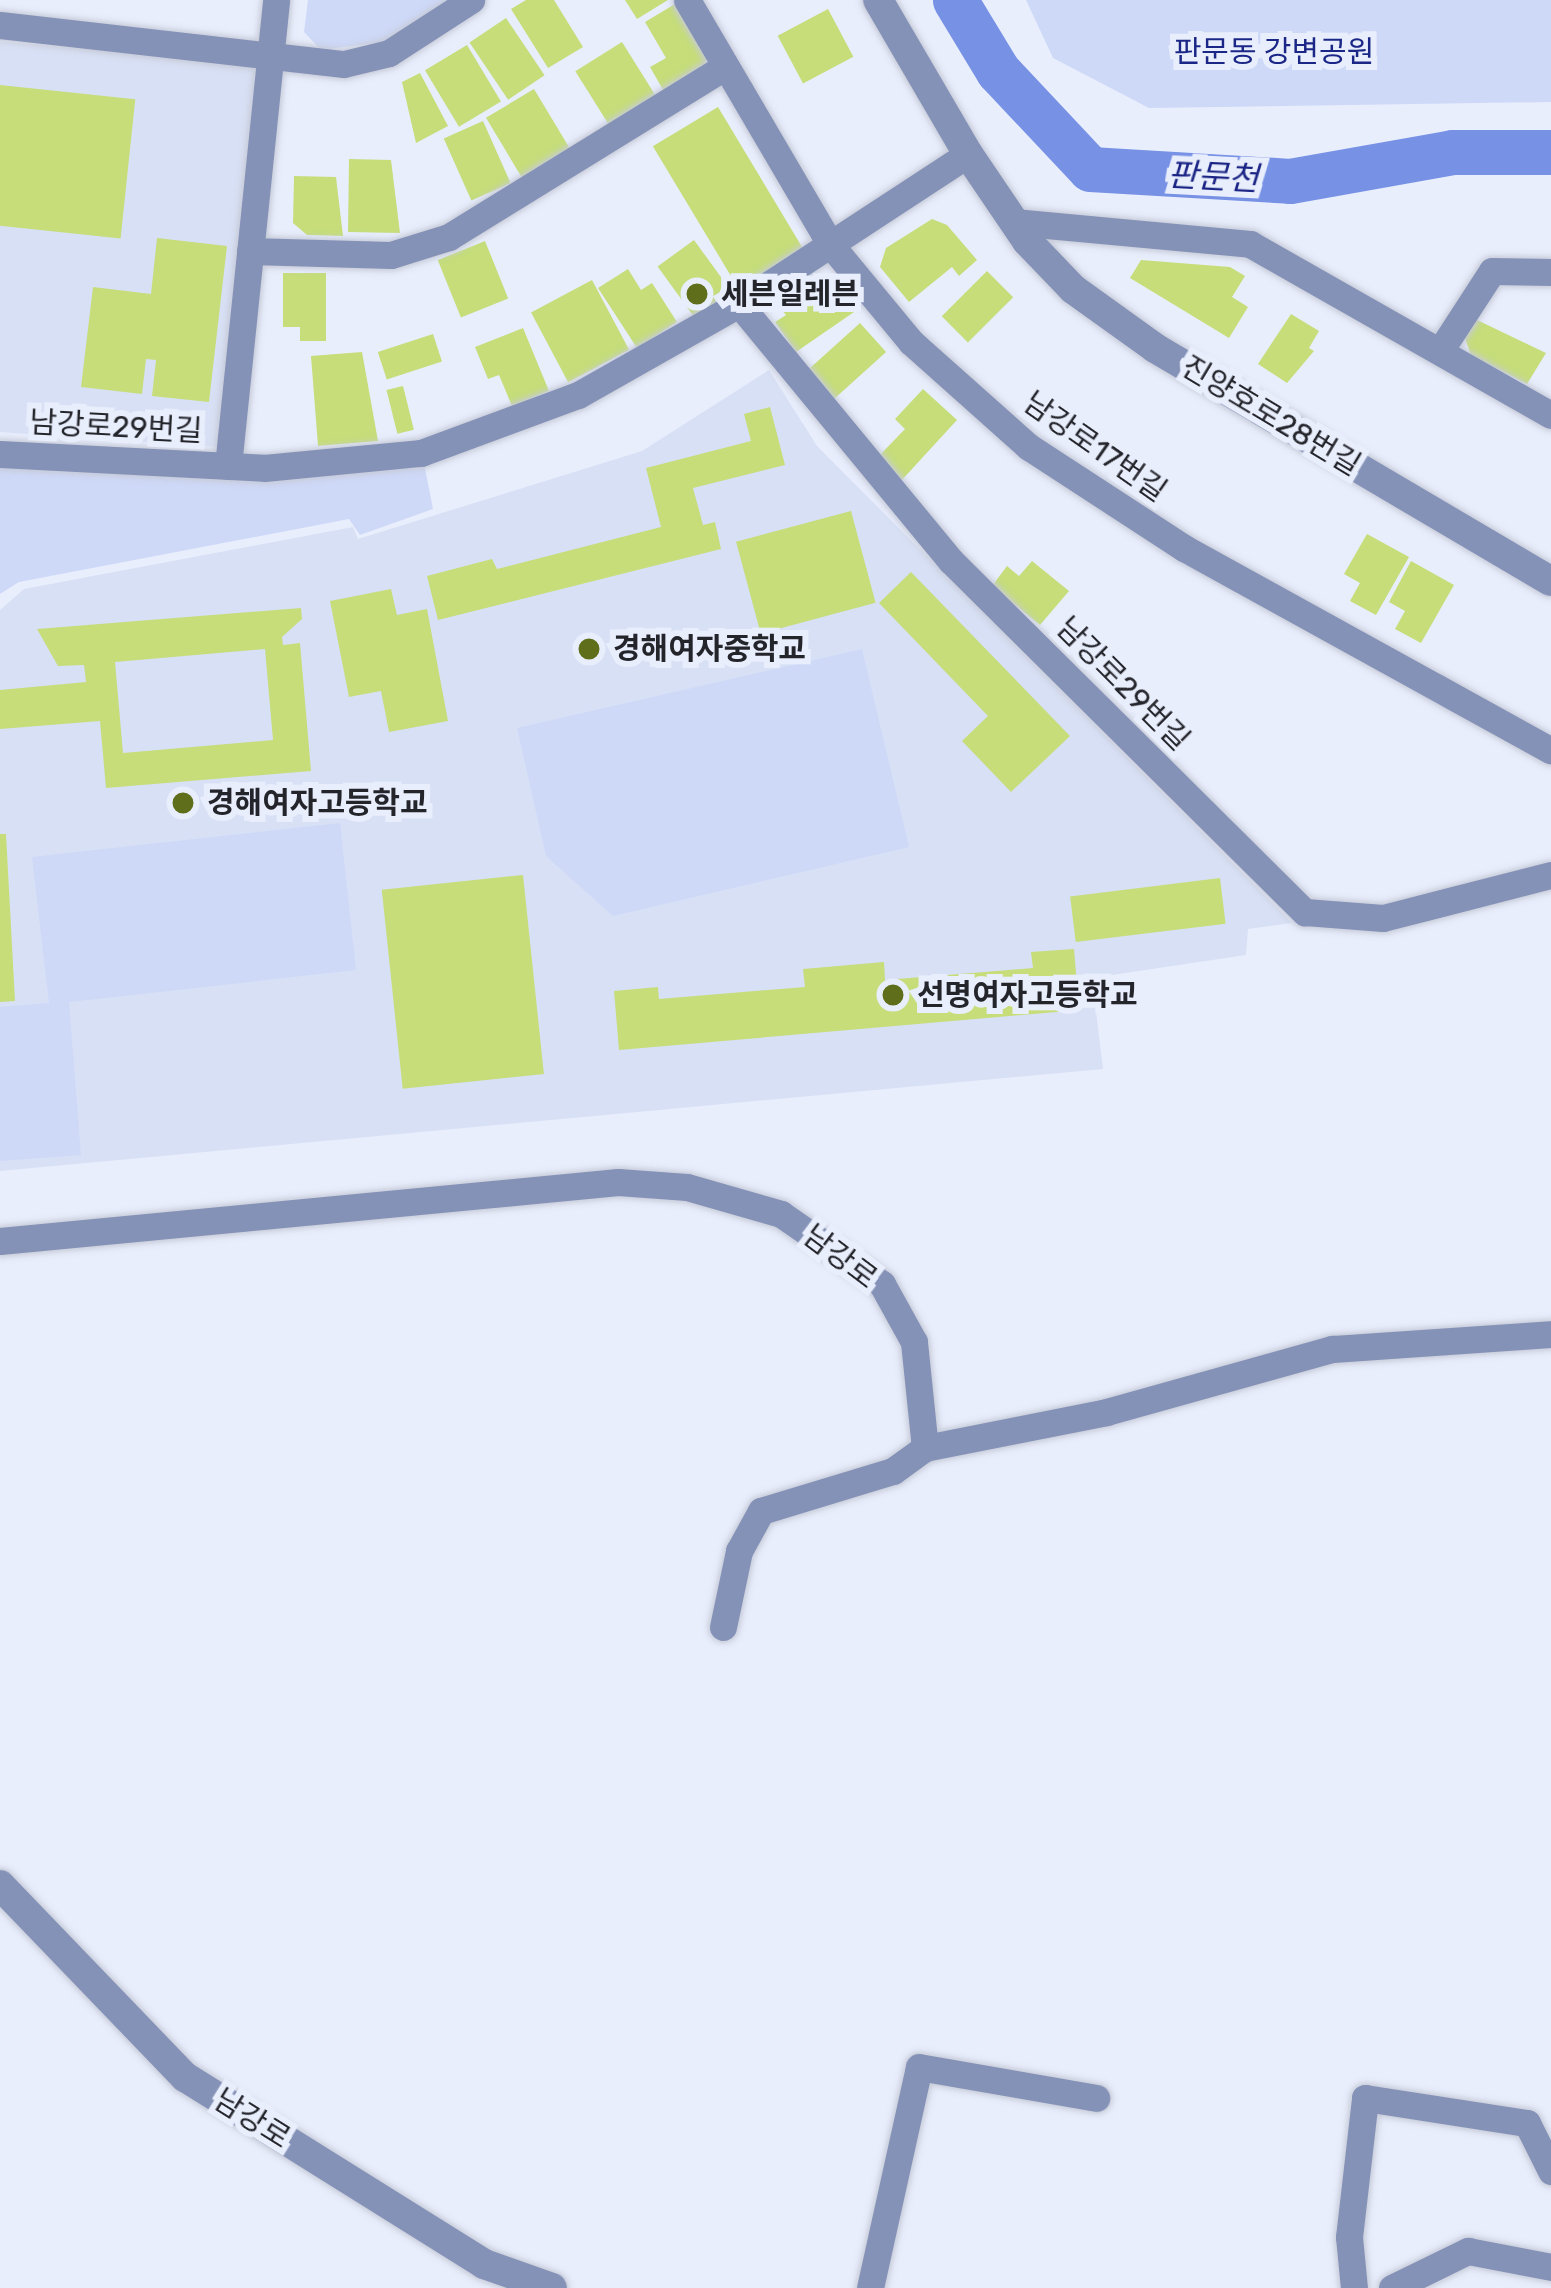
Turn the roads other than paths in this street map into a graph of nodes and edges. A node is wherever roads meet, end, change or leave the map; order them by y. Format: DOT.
graph roads {
  1 [pos="276,0"];
  2 [pos="471,0"];
  3 [pos="687,0"];
  4 [pos="878,0"];
  5 [pos="0,26"];
  6 [pos="270,56"];
  7 [pos="721,69"];
  8 [pos="968,154"];
  9 [pos="1014,222"];
  10 [pos="830,244"];
  11 [pos="250,251"];
  12 [pos="1551,272"];
  13 [pos="739,304"];
  14 [pos="1440,351"];
  15 [pos="1551,415"];
  16 [pos="0,454"];
  17 [pos="228,466"];
  18 [pos="1551,581"];
  19 [pos="1551,752"];
  20 [pos="1551,875"];
  21 [pos="0,1240"];
  22 [pos="1551,1334"];
  23 [pos="925,1448"];
  24 [pos="723,1627"];
  25 [pos="0,1885"];
  26 [pos="1096,2098"];
  27 [pos="1551,2171"];
  28 [pos="1551,2267"];
  29 [pos="553,2288"];
  30 [pos="870,2288"];
  31 [pos="1354,2288"];
  32 [pos="1391,2288"];
  1 -- 6 [label="street"];
  2 -- 6 [label="street"];
  3 -- 7 [label="street, 남강로17번길"];
  4 -- 8 [label="street, 진양호로28번길"];
  5 -- 6 [label="street"];
  6 -- 11 [label="street, 남강로29번길"];
  7 -- 10 [label="street, 남강로17번길"];
  7 -- 11 [label="street"];
  8 -- 9 [label="street, 진양호로28번길"];
  8 -- 10 [label="street, 남강로29번길"];
  9 -- 14 [label="street"];
  9 -- 18 [label="street, 진양호로28번길"];
  10 -- 13 [label="street, 남강로29번길"];
  10 -- 19 [label="street, 남강로17번길"];
  11 -- 17 [label="street, 남강로29번길"];
  12 -- 14 [label="street"];
  13 -- 17 [label="street, 남강로29번길"];
  13 -- 20 [label="street, 남강로29번길"];
  14 -- 15 [label="street"];
  16 -- 17 [label="street, 남강로29번길"];
  21 -- 23 [label="street, 남강로"];
  22 -- 23 [label="street"];
  23 -- 24 [label="street"];
  25 -- 29 [label="street, 남강로"];
  26 -- 30 [label="street"];
  27 -- 31 [label="street"];
  28 -- 32 [label="street"];
}
